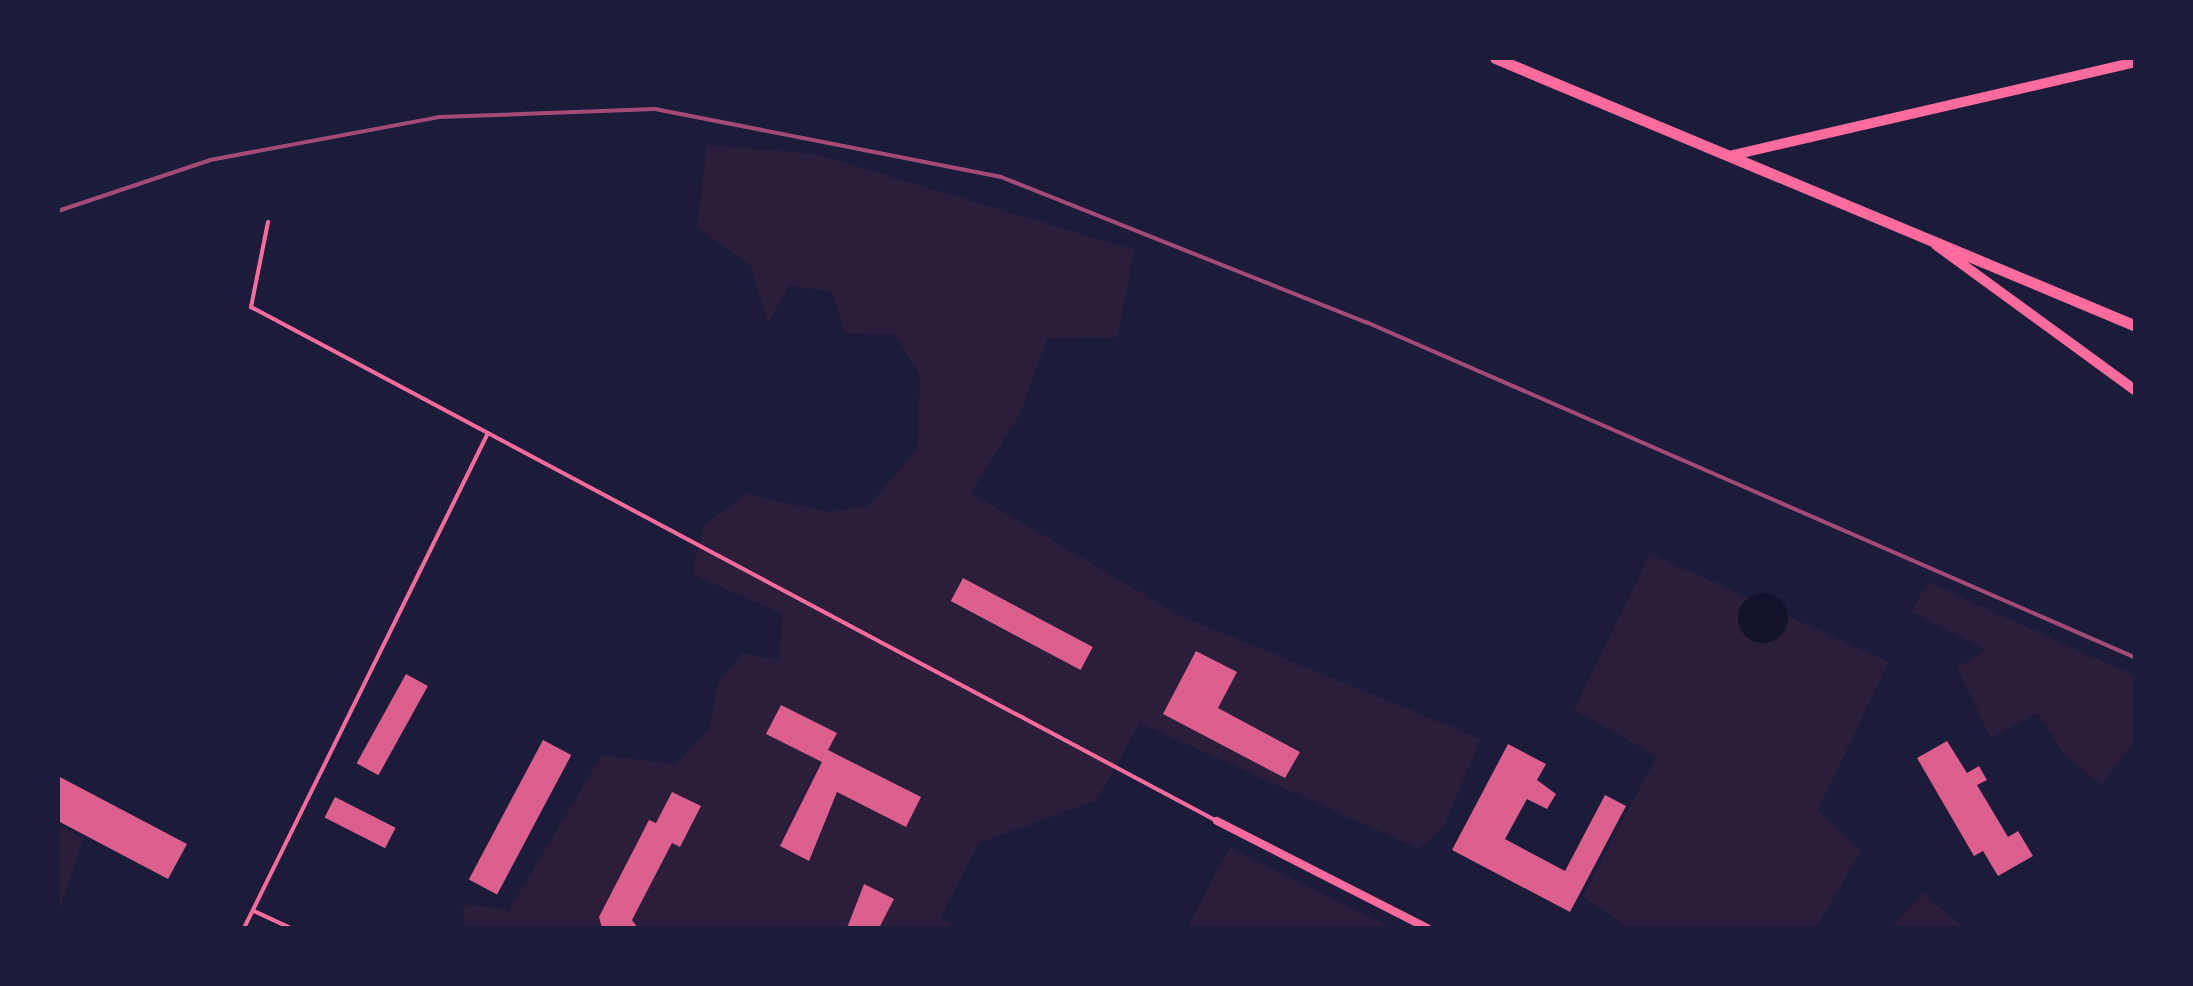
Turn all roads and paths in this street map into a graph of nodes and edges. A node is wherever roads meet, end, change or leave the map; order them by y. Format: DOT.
graph roads {
  1 [pos="1495,58"];
  2 [pos="2136,62"];
  3 [pos="1729,156"];
  4 [pos="268,222"];
  5 [pos="1936,244"];
  6 [pos="2136,326"];
  7 [pos="2136,392"];
  8 [pos="488,433"];
  9 [pos="1217,821"];
  10 [pos="253,911"];
  11 [pos="244,928"];
  12 [pos="290,928"];
  13 [pos="1427,928"];
  1 -- 3 [label="main road"];
  2 -- 3 [label="street"];
  3 -- 5 [label="main road"];
  4 -- 8 [label="lane"];
  5 -- 6 [label="main road"];
  5 -- 7 [label="street"];
  8 -- 9 [label="lane"];
  8 -- 10 [label="lane"];
  9 -- 13 [label="street"];
  10 -- 11 [label="lane"];
  10 -- 12 [label="lane"];
}
